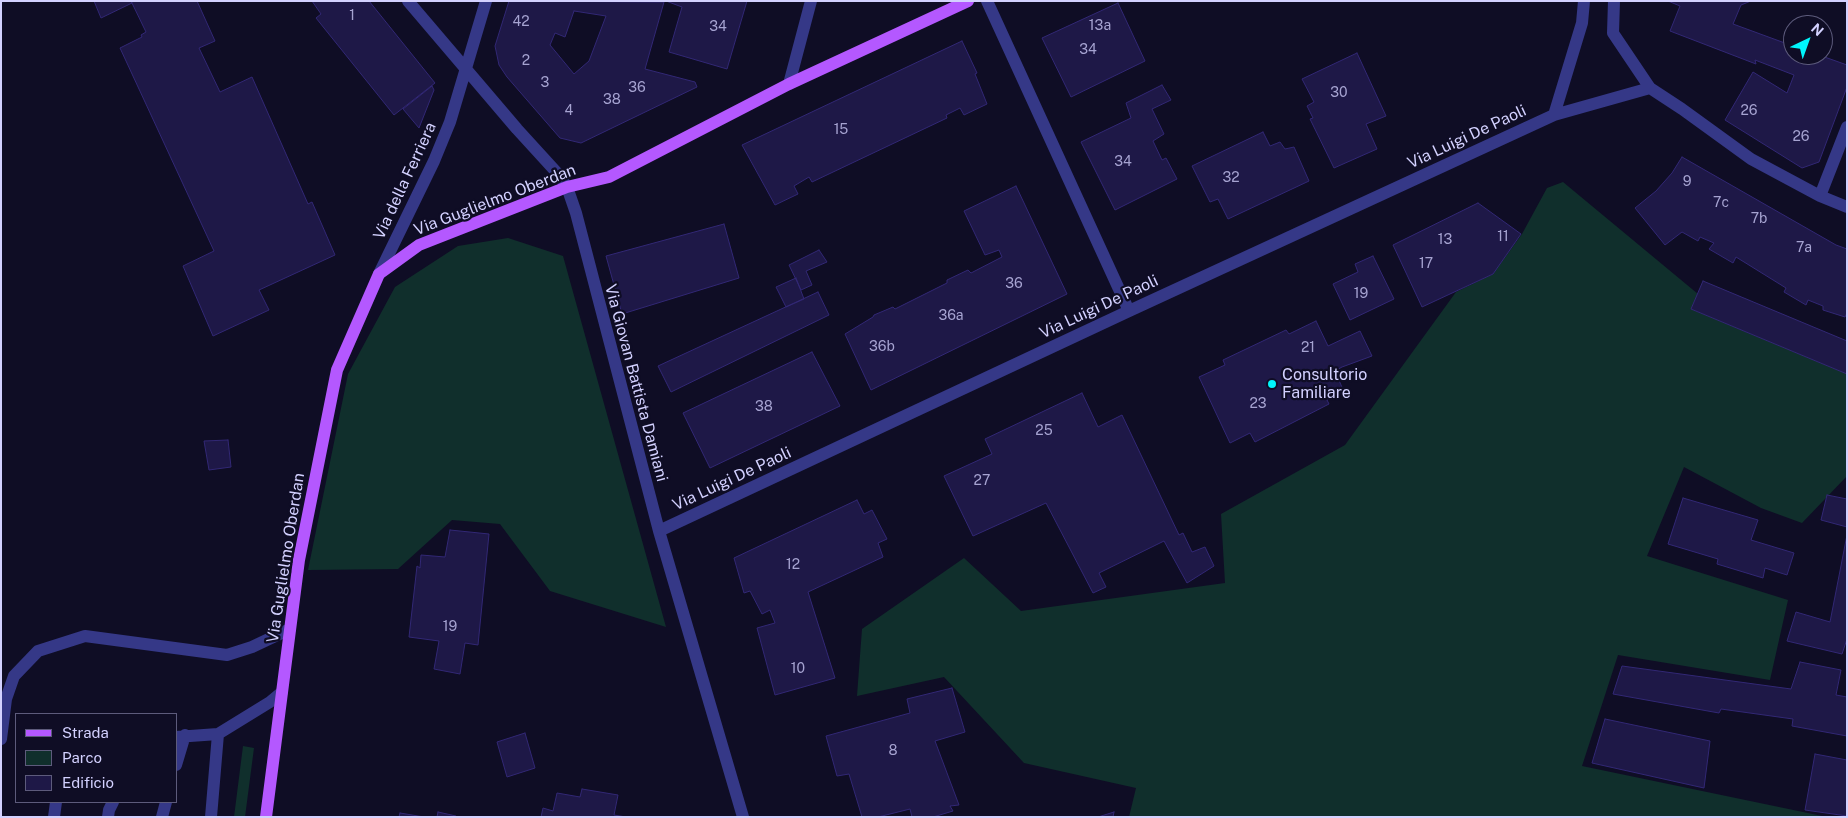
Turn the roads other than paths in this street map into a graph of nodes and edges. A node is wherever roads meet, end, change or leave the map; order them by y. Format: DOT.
graph roads {
  1 [pos="408,1"];
  2 [pos="486,1"];
  3 [pos="811,1"];
  4 [pos="968,1"];
  5 [pos="987,1"];
  6 [pos="1584,1"];
  7 [pos="1614,1"];
  8 [pos="465,68"];
  9 [pos="789,84"];
  10 [pos="1650,88"];
  11 [pos="1554,114"];
  12 [pos="1847,127"];
  13 [pos="567,187"];
  14 [pos="1820,196"];
  15 [pos="1847,207"];
  16 [pos="379,274"];
  17 [pos="1129,311"];
  18 [pos="659,531"];
  19 [pos="290,629"];
  20 [pos="282,692"];
  21 [pos="218,734"];
  22 [pos="181,736"];
  23 [pos="1,739"];
  24 [pos="178,754"];
  25 [pos="56,803"];
  26 [pos="112,803"];
  27 [pos="166,803"];
  28 [pos="54,817"];
  29 [pos="108,817"];
  30 [pos="162,817"];
  31 [pos="212,817"];
  32 [pos="266,817"];
  33 [pos="743,817"];
  1 -- 8 [label="street"];
  2 -- 8 [label="street, Via della Ferriera"];
  3 -- 9 [label="street"];
  4 -- 9 [label="main road, Via Guglielmo Oberdan"];
  5 -- 17 [label="street"];
  6 -- 11 [label="street"];
  7 -- 10 [label="street"];
  8 -- 13 [label="street, Via Giovan Battista Damiani"];
  8 -- 16 [label="street, Via della Ferriera"];
  9 -- 13 [label="main road, Via Guglielmo Oberdan"];
  10 -- 11 [label="street, Via Luigi De Paoli"];
  10 -- 14 [label="street"];
  11 -- 17 [label="street, Via Luigi De Paoli"];
  12 -- 14 [label="street"];
  13 -- 16 [label="main road, Via Guglielmo Oberdan"];
  13 -- 18 [label="street, Via Giovan Battista Damiani"];
  14 -- 15 [label="street"];
  16 -- 19 [label="main road, Via Guglielmo Oberdan"];
  17 -- 18 [label="street, Via Luigi De Paoli"];
  18 -- 33 [label="street, Via Giovan Battista Damiani"];
  19 -- 20 [label="main road, Via Guglielmo Oberdan"];
  19 -- 23 [label="street"];
  20 -- 21 [label="street"];
  20 -- 32 [label="main road, Via Guglielmo Oberdan"];
  21 -- 22 [label="street"];
  21 -- 31 [label="street"];
  22 -- 24 [label="street"];
  25 -- 28 [label="street"];
  26 -- 29 [label="street"];
  27 -- 30 [label="street"];
}
